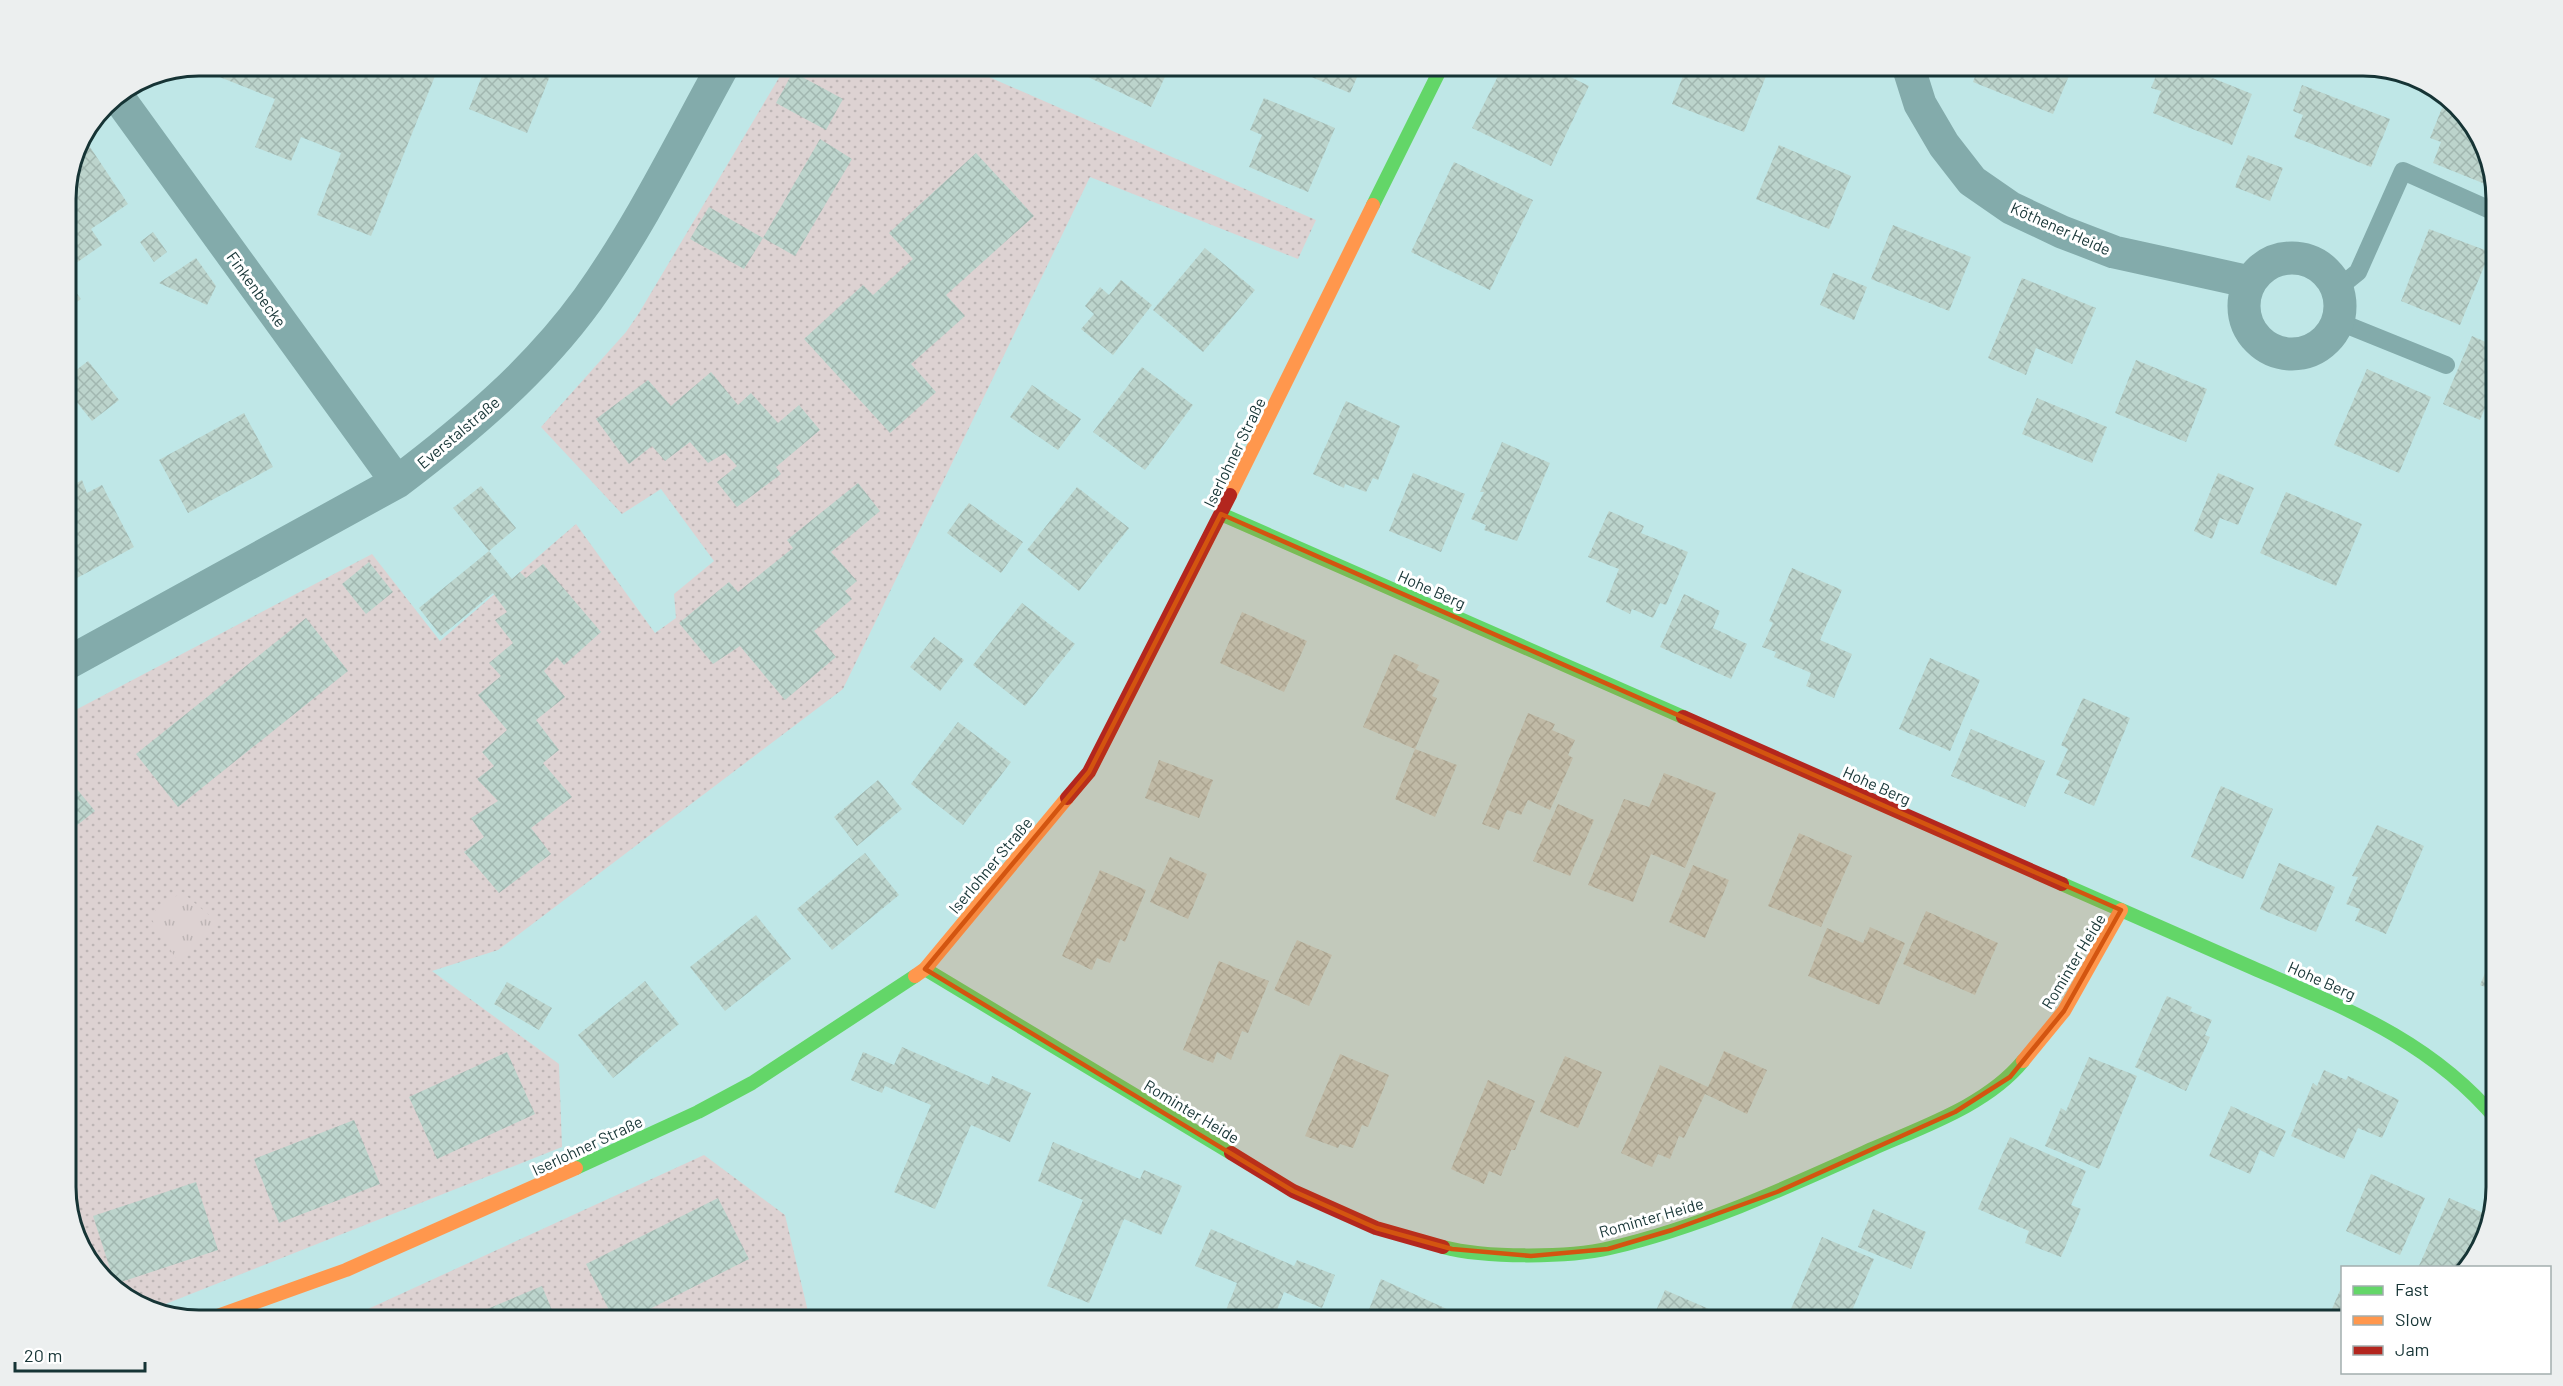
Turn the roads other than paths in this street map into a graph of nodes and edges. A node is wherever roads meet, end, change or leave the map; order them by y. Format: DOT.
graph roads {
  1 [pos="717,76"];
  2 [pos="1437,76"];
  3 [pos="1911,76"];
  4 [pos="123,104"];
  5 [pos="2486,208"];
  6 [pos="2250,282"];
  7 [pos="2337,305"];
  8 [pos="2446,365"];
  9 [pos="397,482"];
  10 [pos="1221,514"];
  11 [pos="77,658"];
  12 [pos="2121,910"];
  13 [pos="925,969"];
  14 [pos="2486,1105"];
  15 [pos="234,1310"];
  1 -- 9 [label="street, Everstalstraße"];
  2 -- 10 [label="street, Iserlohner Straße"];
  3 -- 6 [label="street, Köthener Heide"];
  4 -- 9 [label="street, Finkenbecke"];
  5 -- 7 [label="lane"];
  6 -- 7 [label="street"];
  6 -- 7 [label="street"];
  7 -- 8 [label="lane"];
  9 -- 11 [label="street, Everstalstraße"];
  10 -- 12 [label="street, Hohe Berg"];
  10 -- 13 [label="street, Iserlohner Straße"];
  12 -- 13 [label="street, Rominter Heide"];
  12 -- 14 [label="street, Hohe Berg"];
  13 -- 15 [label="street, Iserlohner Straße"];
}
